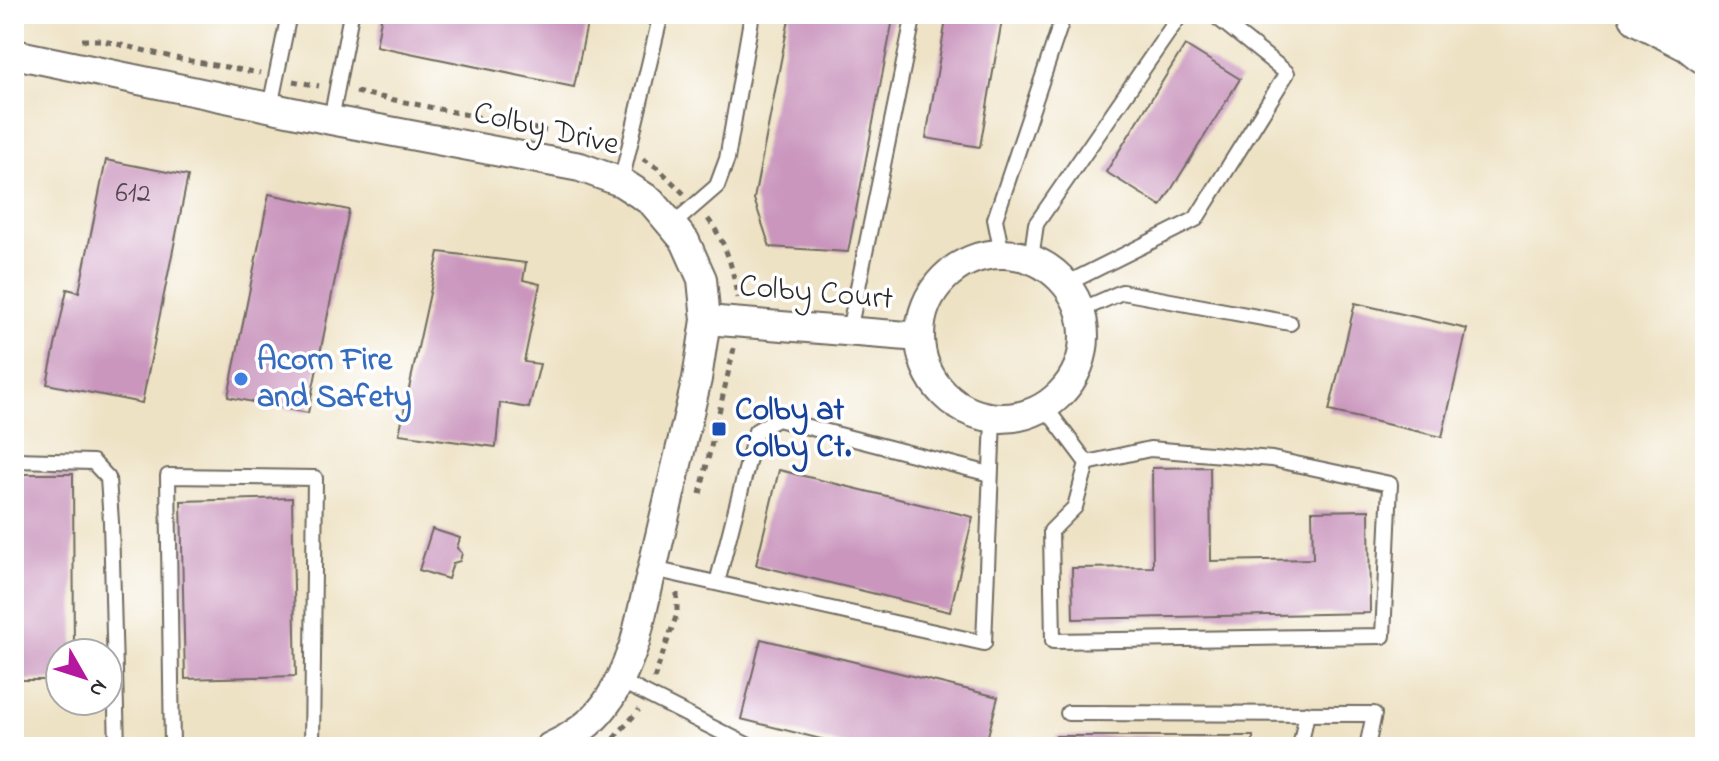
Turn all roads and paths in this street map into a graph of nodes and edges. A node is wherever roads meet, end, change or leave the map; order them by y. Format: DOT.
graph roads {
  1 [pos="289,14"];
  2 [pos="351,14"];
  3 [pos="661,14"];
  4 [pos="752,14"];
  5 [pos="914,14"];
  6 [pos="1064,14"];
  7 [pos="1181,14"];
  8 [pos="1213,14"];
  9 [pos="1641,14"];
  10 [pos="124,46"];
  11 [pos="1705,51"];
  12 [pos="14,54"];
  13 [pos="259,72"];
  14 [pos="292,81"];
  15 [pos="307,84"];
  16 [pos="356,92"];
  17 [pos="270,107"];
  18 [pos="331,120"];
  19 [pos="556,133"];
  20 [pos="572,136"];
  21 [pos="603,142"];
  22 [pos="641,158"];
  23 [pos="621,182"];
  24 [pos="673,182"];
  25 [pos="710,221"];
  26 [pos="672,225"];
  27 [pos="1002,254"];
  28 [pos="1031,259"];
  29 [pos="1066,284"];
  30 [pos="737,297"];
  31 [pos="1081,310"];
  32 [pos="706,320"];
  33 [pos="1290,323"];
  34 [pos="849,331"];
  35 [pos="920,337"];
  36 [pos="733,354"];
  37 [pos="1045,407"];
  38 [pos="993,419"];
  39 [pos="14,460"];
  40 [pos="1087,463"];
  41 [pos="990,474"];
  42 [pos="699,499"];
  43 [pos="653,569"];
  44 [pos="717,583"];
  45 [pos="677,593"];
  46 [pos="660,668"];
  47 [pos="622,682"];
  48 [pos="1068,713"];
  49 [pos="1307,713"];
  50 [pos="562,745"];
  51 [pos="117,747"];
  52 [pos="172,747"];
  53 [pos="312,747"];
  54 [pos="751,747"];
  55 [pos="1300,747"];
  56 [pos="1367,747"];
  1 -- 17 [label="lane"];
  2 -- 18 [label="lane"];
  3 -- 23 [label="lane"];
  4 -- 26 [label="lane"];
  5 -- 34 [label="lane"];
  6 -- 27 [label="lane"];
  7 -- 28 [label="lane"];
  8 -- 29 [label="lane"];
  9 -- 11 [label="highway"];
  10 -- 13 [label="path"];
  12 -- 17 [label="street, Colby Drive"];
  14 -- 15 [label="path"];
  16 -- 19 [label="path"];
  17 -- 18 [label="street, Colby Drive"];
  18 -- 23 [label="street, Colby Drive"];
  20 -- 21 [label="path"];
  22 -- 24 [label="path"];
  23 -- 26 [label="street, Colby Drive"];
  25 -- 30 [label="path"];
  26 -- 32 [label="street, Colby Drive"];
  27 -- 28 [label="street, Colby Court"];
  27 -- 35 [label="street, Colby Court"];
  28 -- 29 [label="street, Colby Court"];
  29 -- 31 [label="street, Colby Court"];
  31 -- 33 [label="lane"];
  31 -- 37 [label="street, Colby Court"];
  32 -- 34 [label="street, Colby Court"];
  32 -- 43 [label="street, Colby Drive"];
  34 -- 35 [label="street, Colby Court"];
  35 -- 38 [label="street, Colby Court"];
  36 -- 42 [label="path"];
  37 -- 38 [label="street, Colby Court"];
  37 -- 40 [label="lane"];
  38 -- 41 [label="lane"];
  39 -- 51 [label="lane"];
  40 -- 40 [label="lane"];
  41 -- 44 [label="lane"];
  41 -- 44 [label="lane"];
  43 -- 44 [label="lane"];
  43 -- 47 [label="street, Colby Drive"];
  45 -- 46 [label="path"];
  47 -- 50 [label="street, Colby Drive"];
  47 -- 54 [label="lane"];
  48 -- 49 [label="lane"];
  49 -- 55 [label="lane"];
  49 -- 56 [label="lane"];
  52 -- 53 [label="lane"];
}
